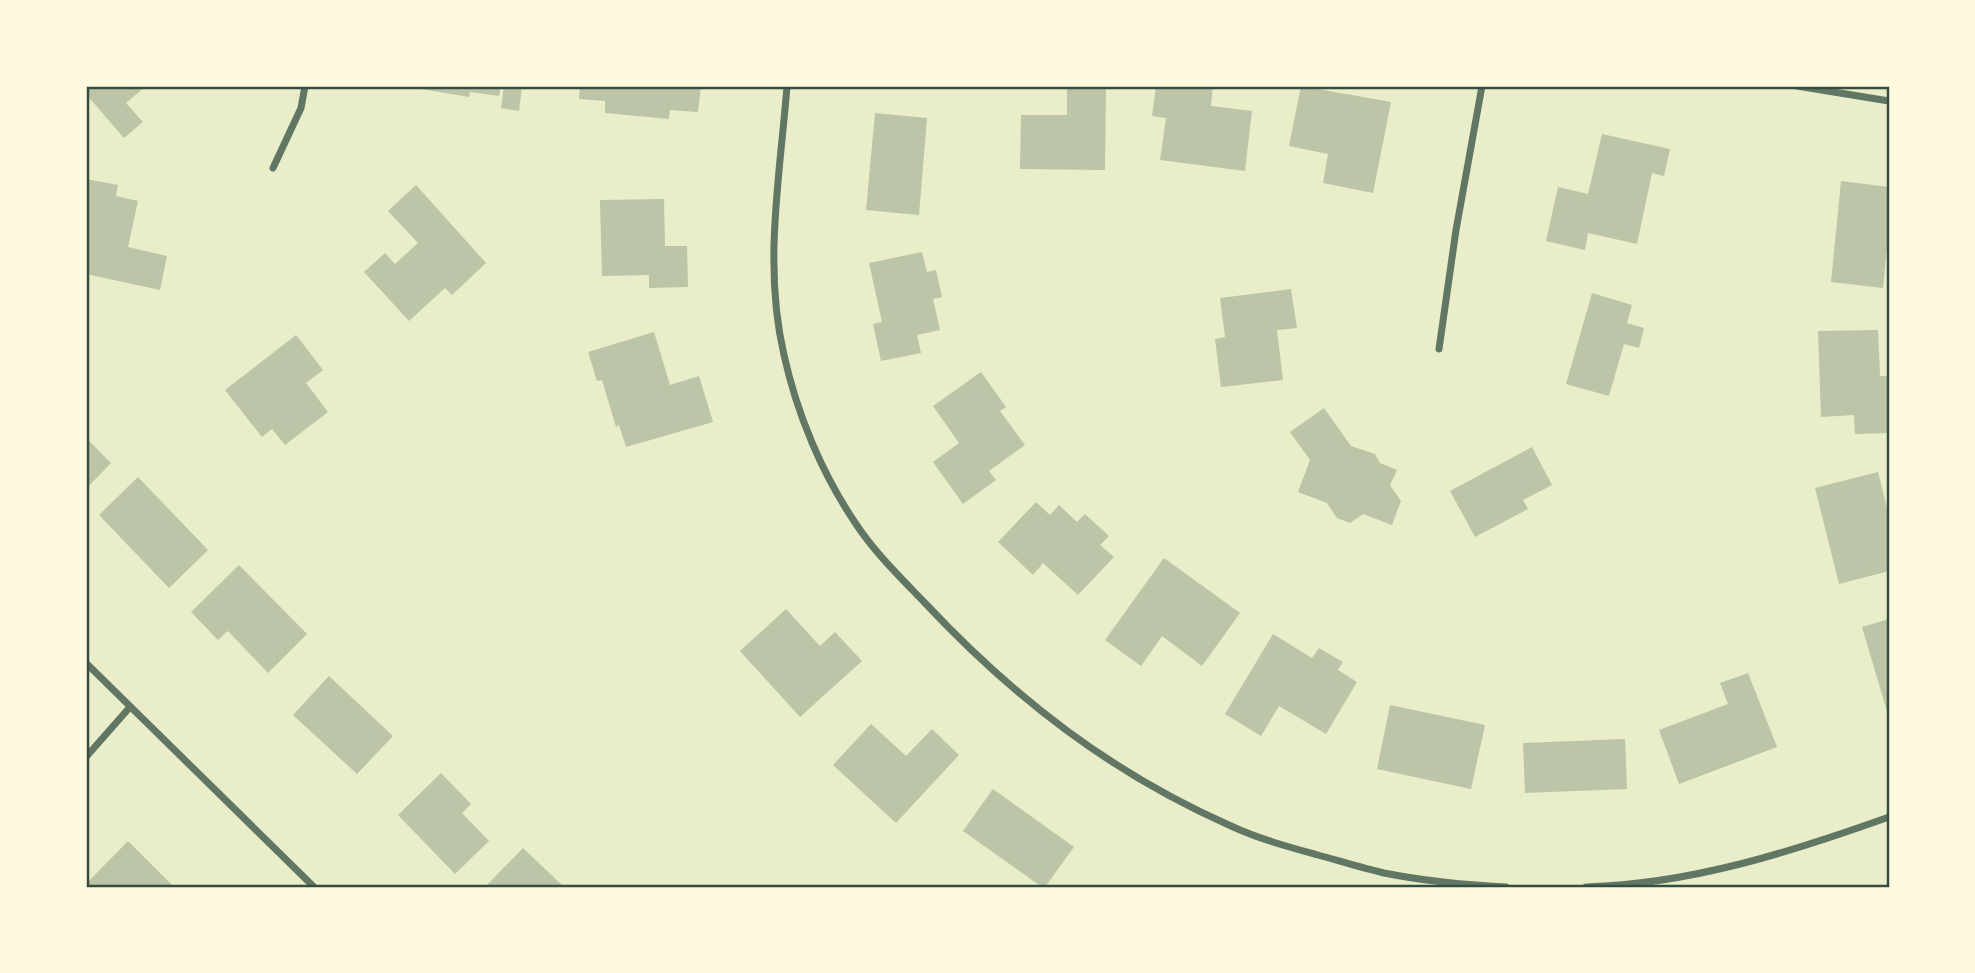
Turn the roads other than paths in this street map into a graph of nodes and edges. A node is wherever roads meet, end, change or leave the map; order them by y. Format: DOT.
graph roads {
  1 [pos="305,86"];
  2 [pos="787,86"];
  3 [pos="1482,86"];
  4 [pos="1797,86"];
  5 [pos="1889,101"];
  6 [pos="273,169"];
  7 [pos="1439,349"];
  8 [pos="86,663"];
  9 [pos="130,707"];
  10 [pos="86,757"];
  11 [pos="1889,817"];
  12 [pos="314,887"];
  13 [pos="1506,887"];
  14 [pos="1586,887"];
  1 -- 6 [label="street"];
  2 -- 13 [label="street"];
  3 -- 7 [label="street"];
  4 -- 5 [label="street"];
  8 -- 9 [label="street"];
  9 -- 10 [label="street"];
  9 -- 12 [label="street"];
  11 -- 14 [label="street"];
}
